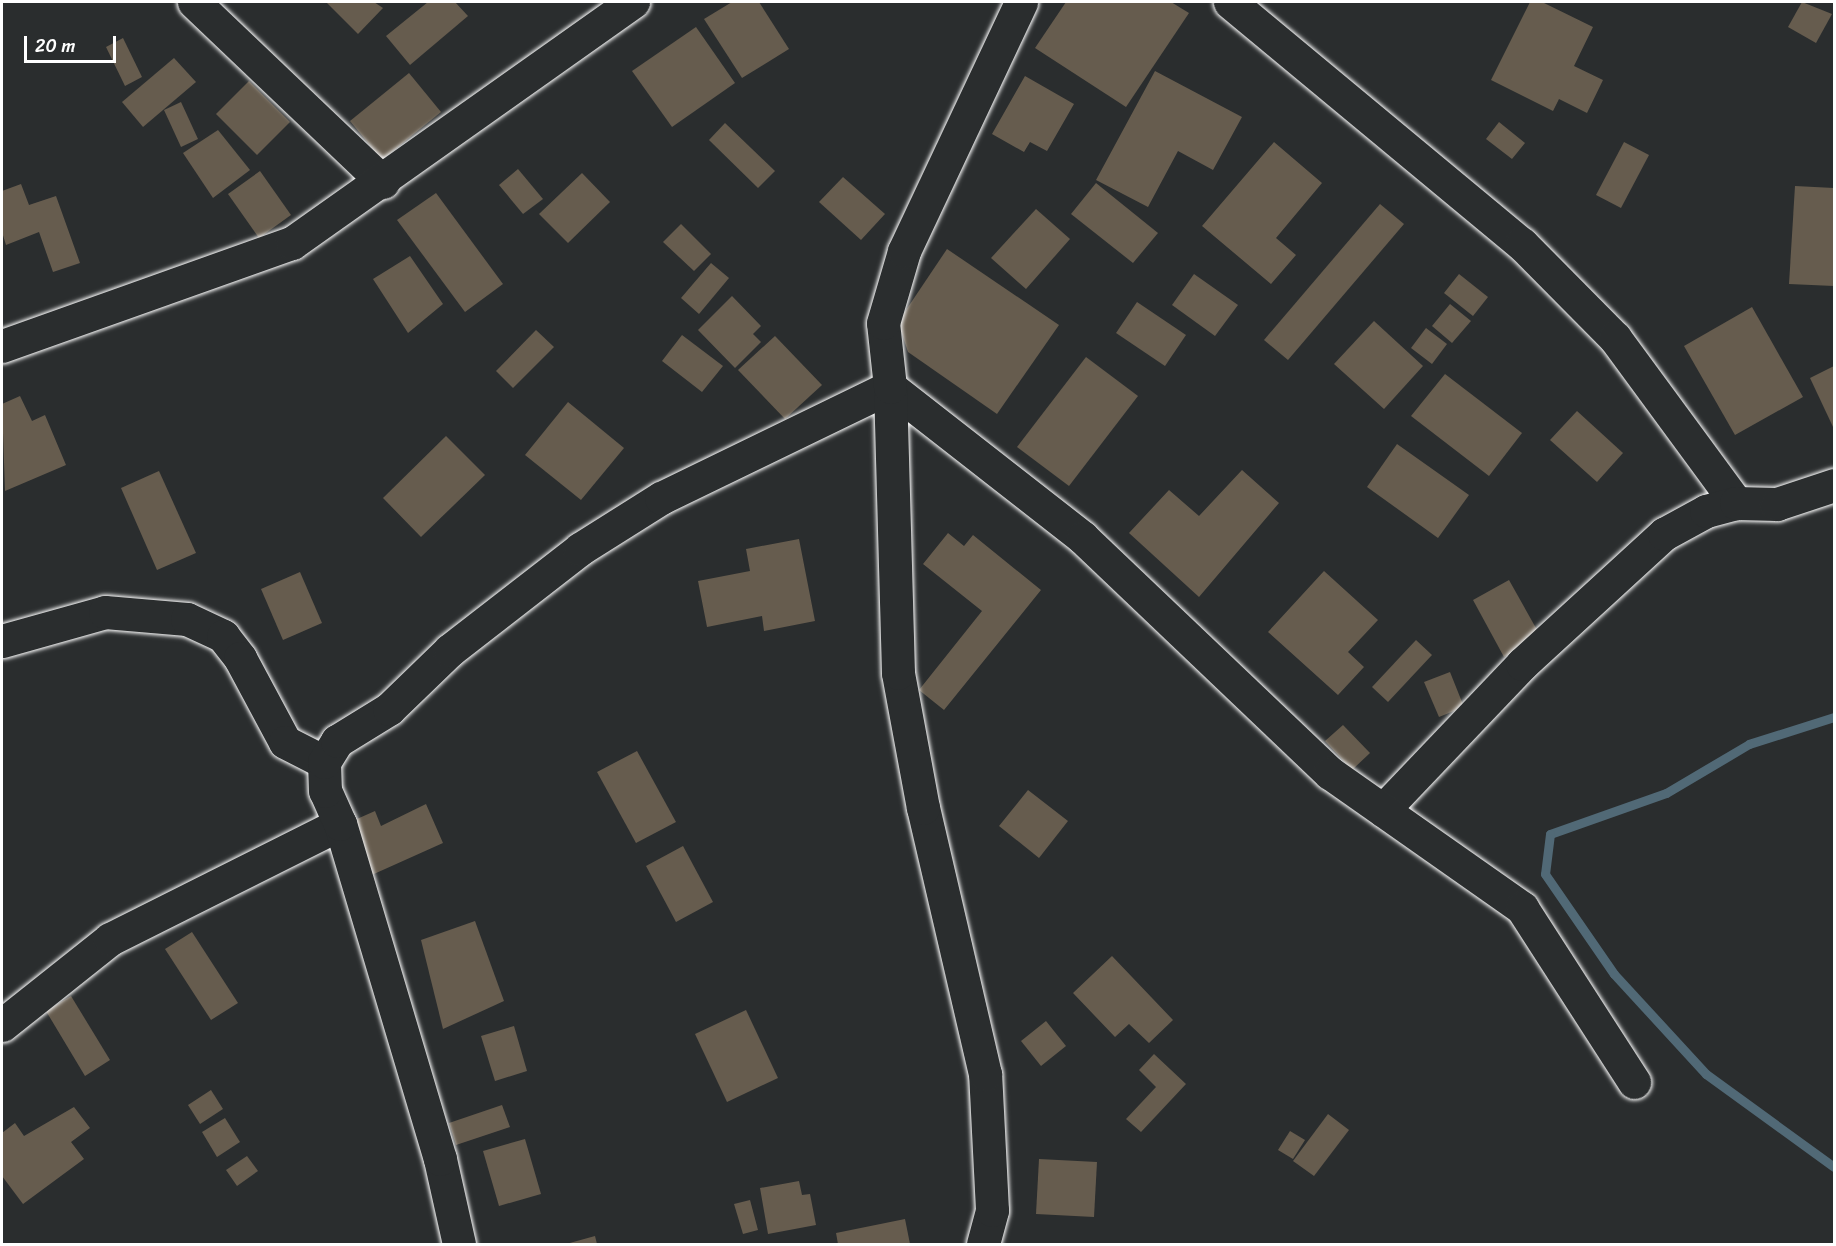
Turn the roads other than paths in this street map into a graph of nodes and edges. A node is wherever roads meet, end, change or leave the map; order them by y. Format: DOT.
graph roads {
  1 [pos="194,2"];
  2 [pos="633,2"];
  3 [pos="1021,2"];
  4 [pos="1230,2"];
  5 [pos="383,182"];
  6 [pos="2,346"];
  7 [pos="890,387"];
  8 [pos="1834,485"];
  9 [pos="1736,503"];
  10 [pos="2,641"];
  11 [pos="324,762"];
  12 [pos="1383,810"];
  13 [pos="340,824"];
  14 [pos="2,1025"];
  15 [pos="1634,1082"];
  16 [pos="459,1245"];
  17 [pos="983,1245"];
  1 -- 5 [label="street"];
  2 -- 5 [label="street"];
  3 -- 7 [label="street"];
  4 -- 9 [label="street"];
  5 -- 6 [label="street"];
  7 -- 11 [label="street"];
  7 -- 12 [label="street"];
  7 -- 17 [label="street"];
  8 -- 9 [label="street"];
  9 -- 12 [label="street"];
  10 -- 11 [label="street"];
  11 -- 13 [label="street"];
  12 -- 15 [label="street"];
  13 -- 14 [label="street"];
  13 -- 16 [label="street"];
}
